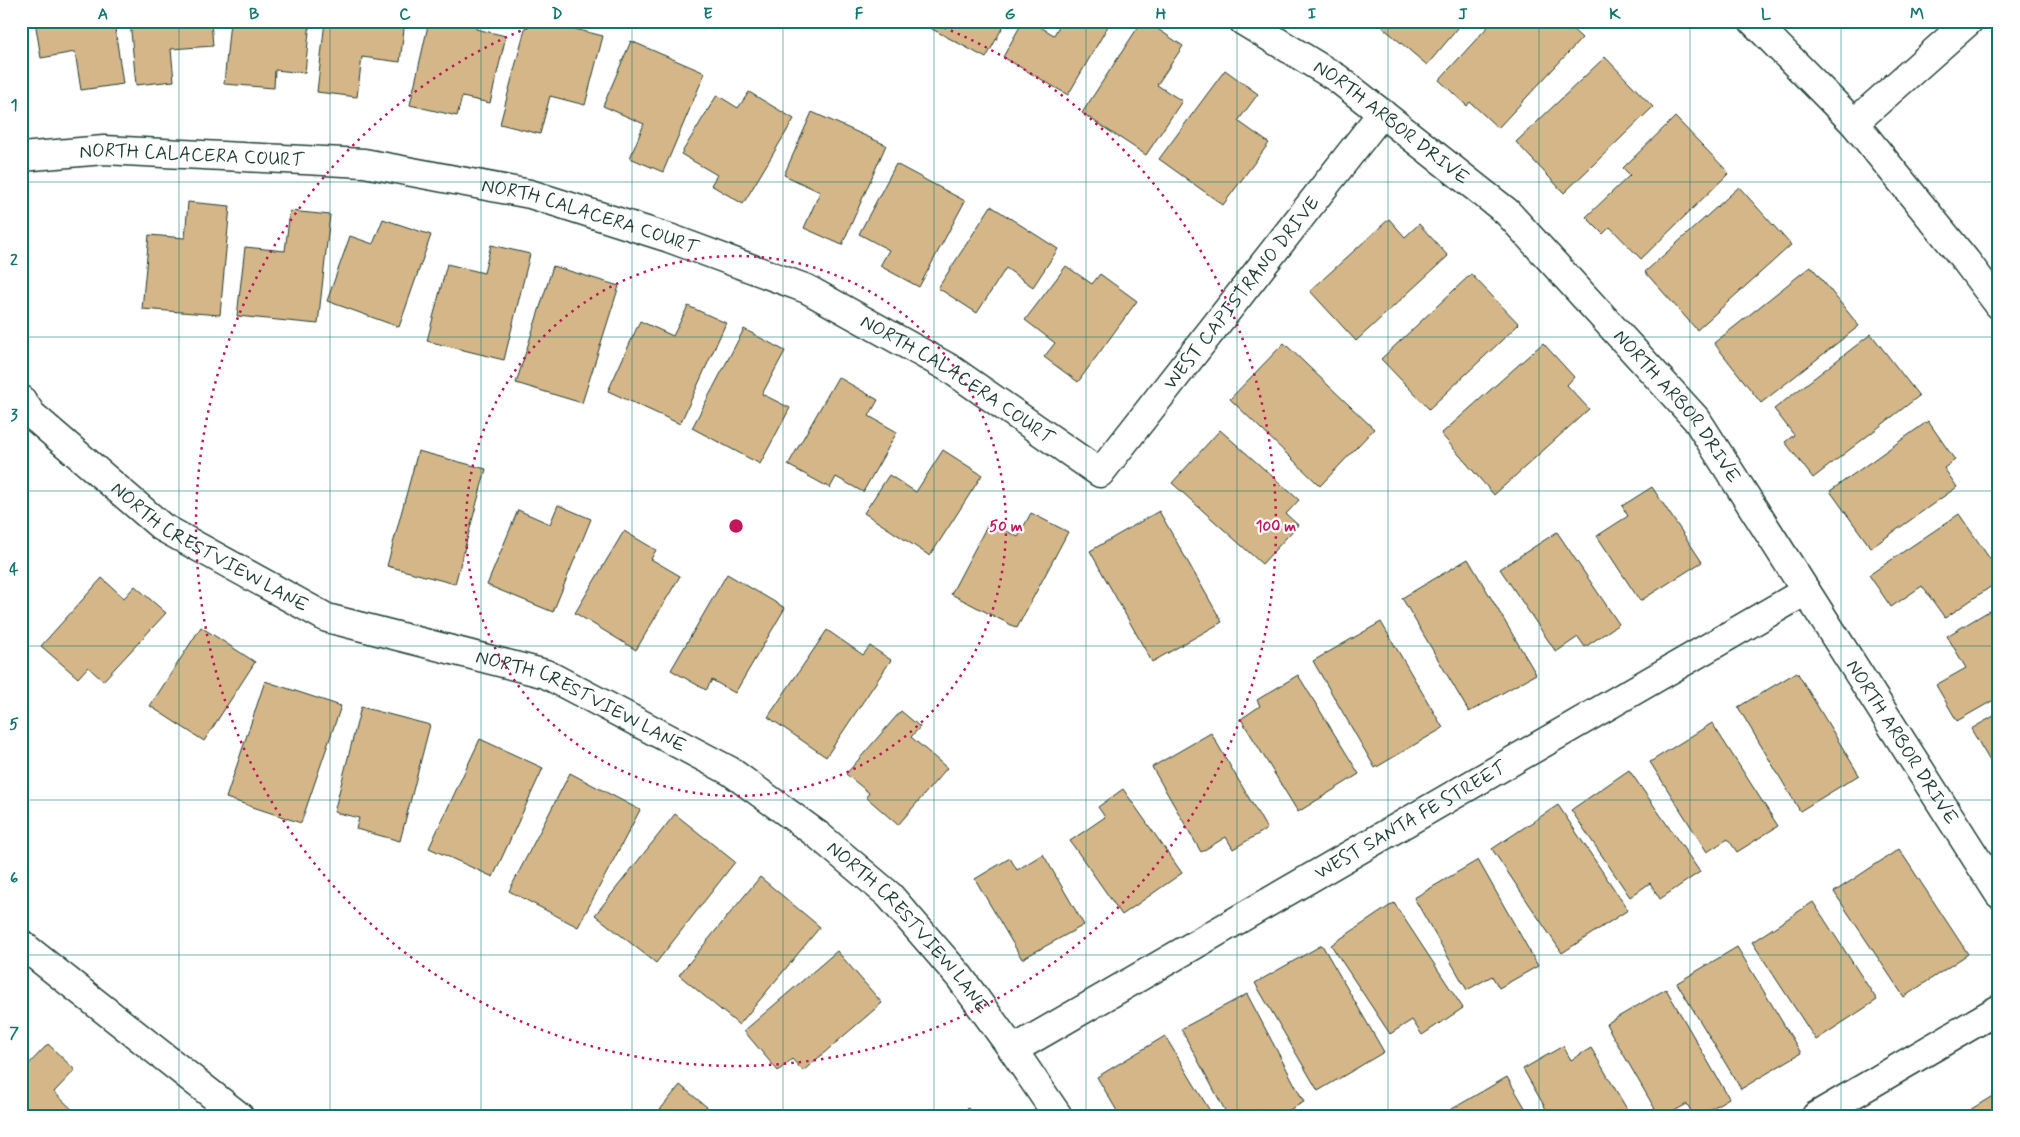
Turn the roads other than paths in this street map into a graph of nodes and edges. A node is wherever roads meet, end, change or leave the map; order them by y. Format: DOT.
graph roads {
  1 [pos="1243,21"];
  2 [pos="1753,21"];
  3 [pos="1969,21"];
  4 [pos="1382,113"];
  5 [pos="1854,123"];
  6 [pos="21,157"];
  7 [pos="1999,305"];
  8 [pos="21,399"];
  9 [pos="1100,473"];
  10 [pos="1806,591"];
  11 [pos="1999,894"];
  12 [pos="26,956"];
  13 [pos="1999,1009"];
  14 [pos="1013,1050"];
  15 [pos="239,1116"];
  16 [pos="1058,1116"];
  17 [pos="1816,1116"];
  1 -- 4 [label="street, NORTH ARBOR DRIVE"];
  2 -- 5 [label="street"];
  3 -- 5 [label="street"];
  4 -- 9 [label="street, WEST CAPISTRANO DRIVE"];
  4 -- 10 [label="street, NORTH ARBOR DRIVE"];
  5 -- 7 [label="street"];
  6 -- 9 [label="street, NORTH CALACERA COURT"];
  8 -- 14 [label="street, NORTH CRESTVIEW LANE"];
  10 -- 11 [label="street, NORTH ARBOR DRIVE"];
  10 -- 14 [label="street, WEST SANTA FE STREET"];
  12 -- 15 [label="street"];
  13 -- 17 [label="street"];
  14 -- 16 [label="street, NORTH CRESTVIEW LANE"];
}
